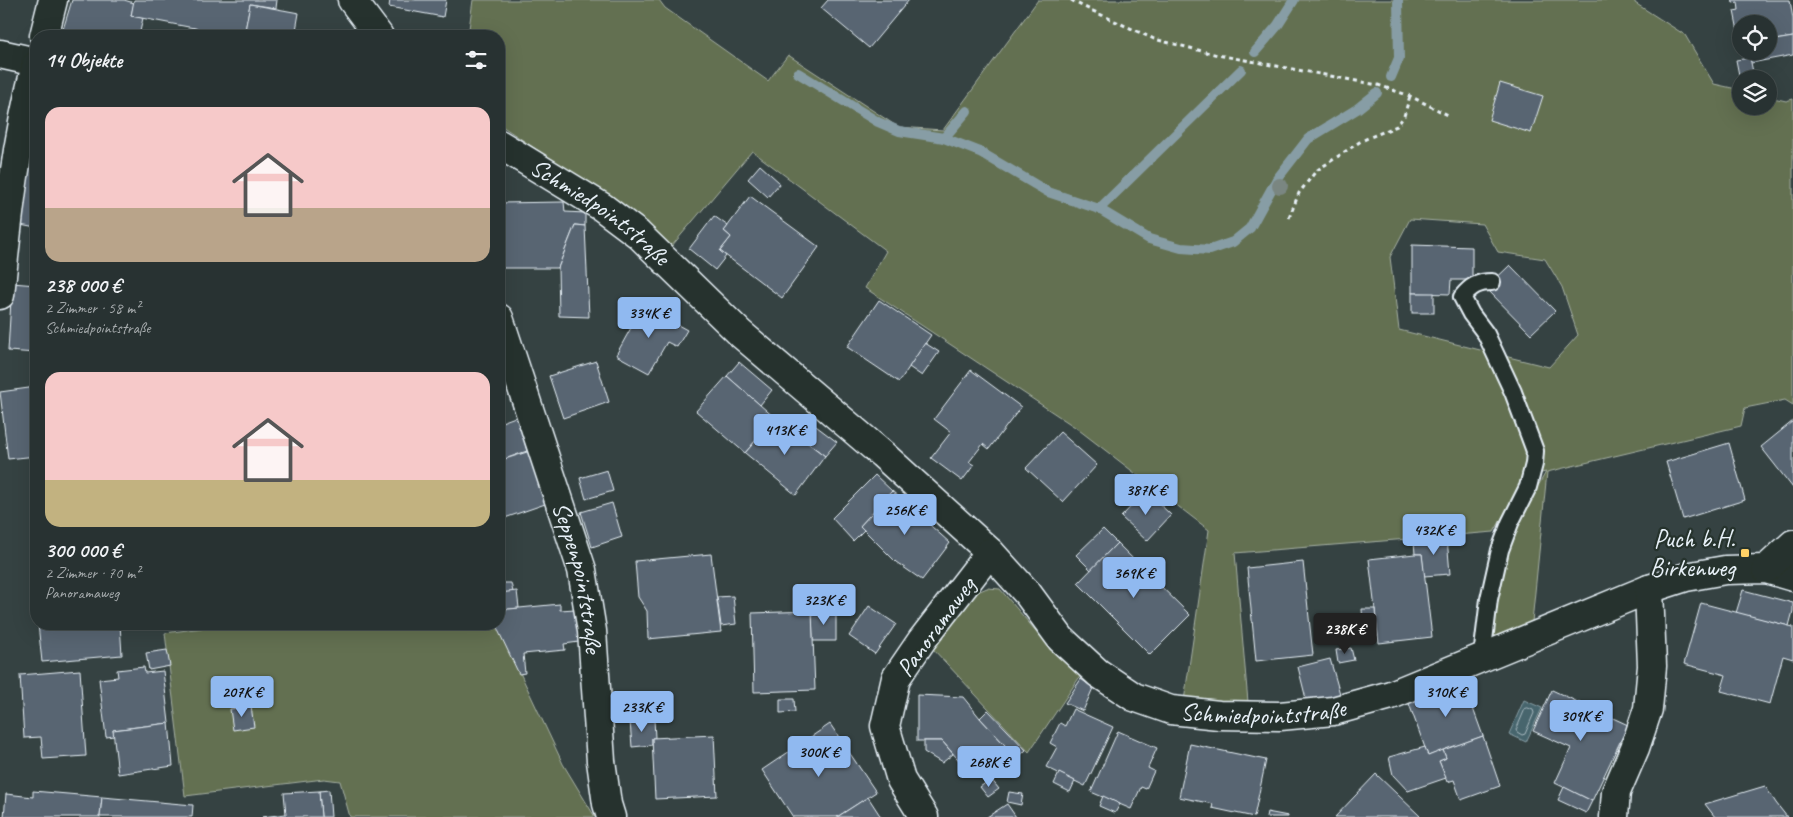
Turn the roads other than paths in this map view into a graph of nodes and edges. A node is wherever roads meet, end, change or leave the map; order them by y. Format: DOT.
graph roads {
  1 [pos="53,0"];
  2 [pos="352,0"];
  3 [pos="46,30"];
  4 [pos="374,30"];
  5 [pos="0,54"];
  6 [pos="30,62"];
  7 [pos="30,90"];
  8 [pos="505,148"];
  9 [pos="1492,282"];
  10 [pos="0,295"];
  11 [pos="505,336"];
  12 [pos="1793,544"];
  13 [pos="990,552"];
  14 [pos="1766,569"];
  15 [pos="1793,577"];
  16 [pos="1649,589"];
  17 [pos="1482,657"];
  18 [pos="611,817"];
  19 [pos="924,817"];
  20 [pos="1614,817"];
  1 -- 3 [label="street"];
  2 -- 4 [label="street"];
  5 -- 6 [label="street"];
  7 -- 10 [label="street"];
  8 -- 13 [label="street, Schmiedpointstraße"];
  9 -- 17 [label="lane"];
  11 -- 18 [label="street, Seppenpointstraße"];
  12 -- 14 [label="street"];
  13 -- 17 [label="street, Schmiedpointstraße"];
  13 -- 19 [label="street, Panoramaweg"];
  14 -- 15 [label="street, Schmiedpointstraße"];
  14 -- 16 [label="street, Schmiedpointstraße"];
  16 -- 17 [label="street, Schmiedpointstraße"];
  16 -- 20 [label="street"];
}
